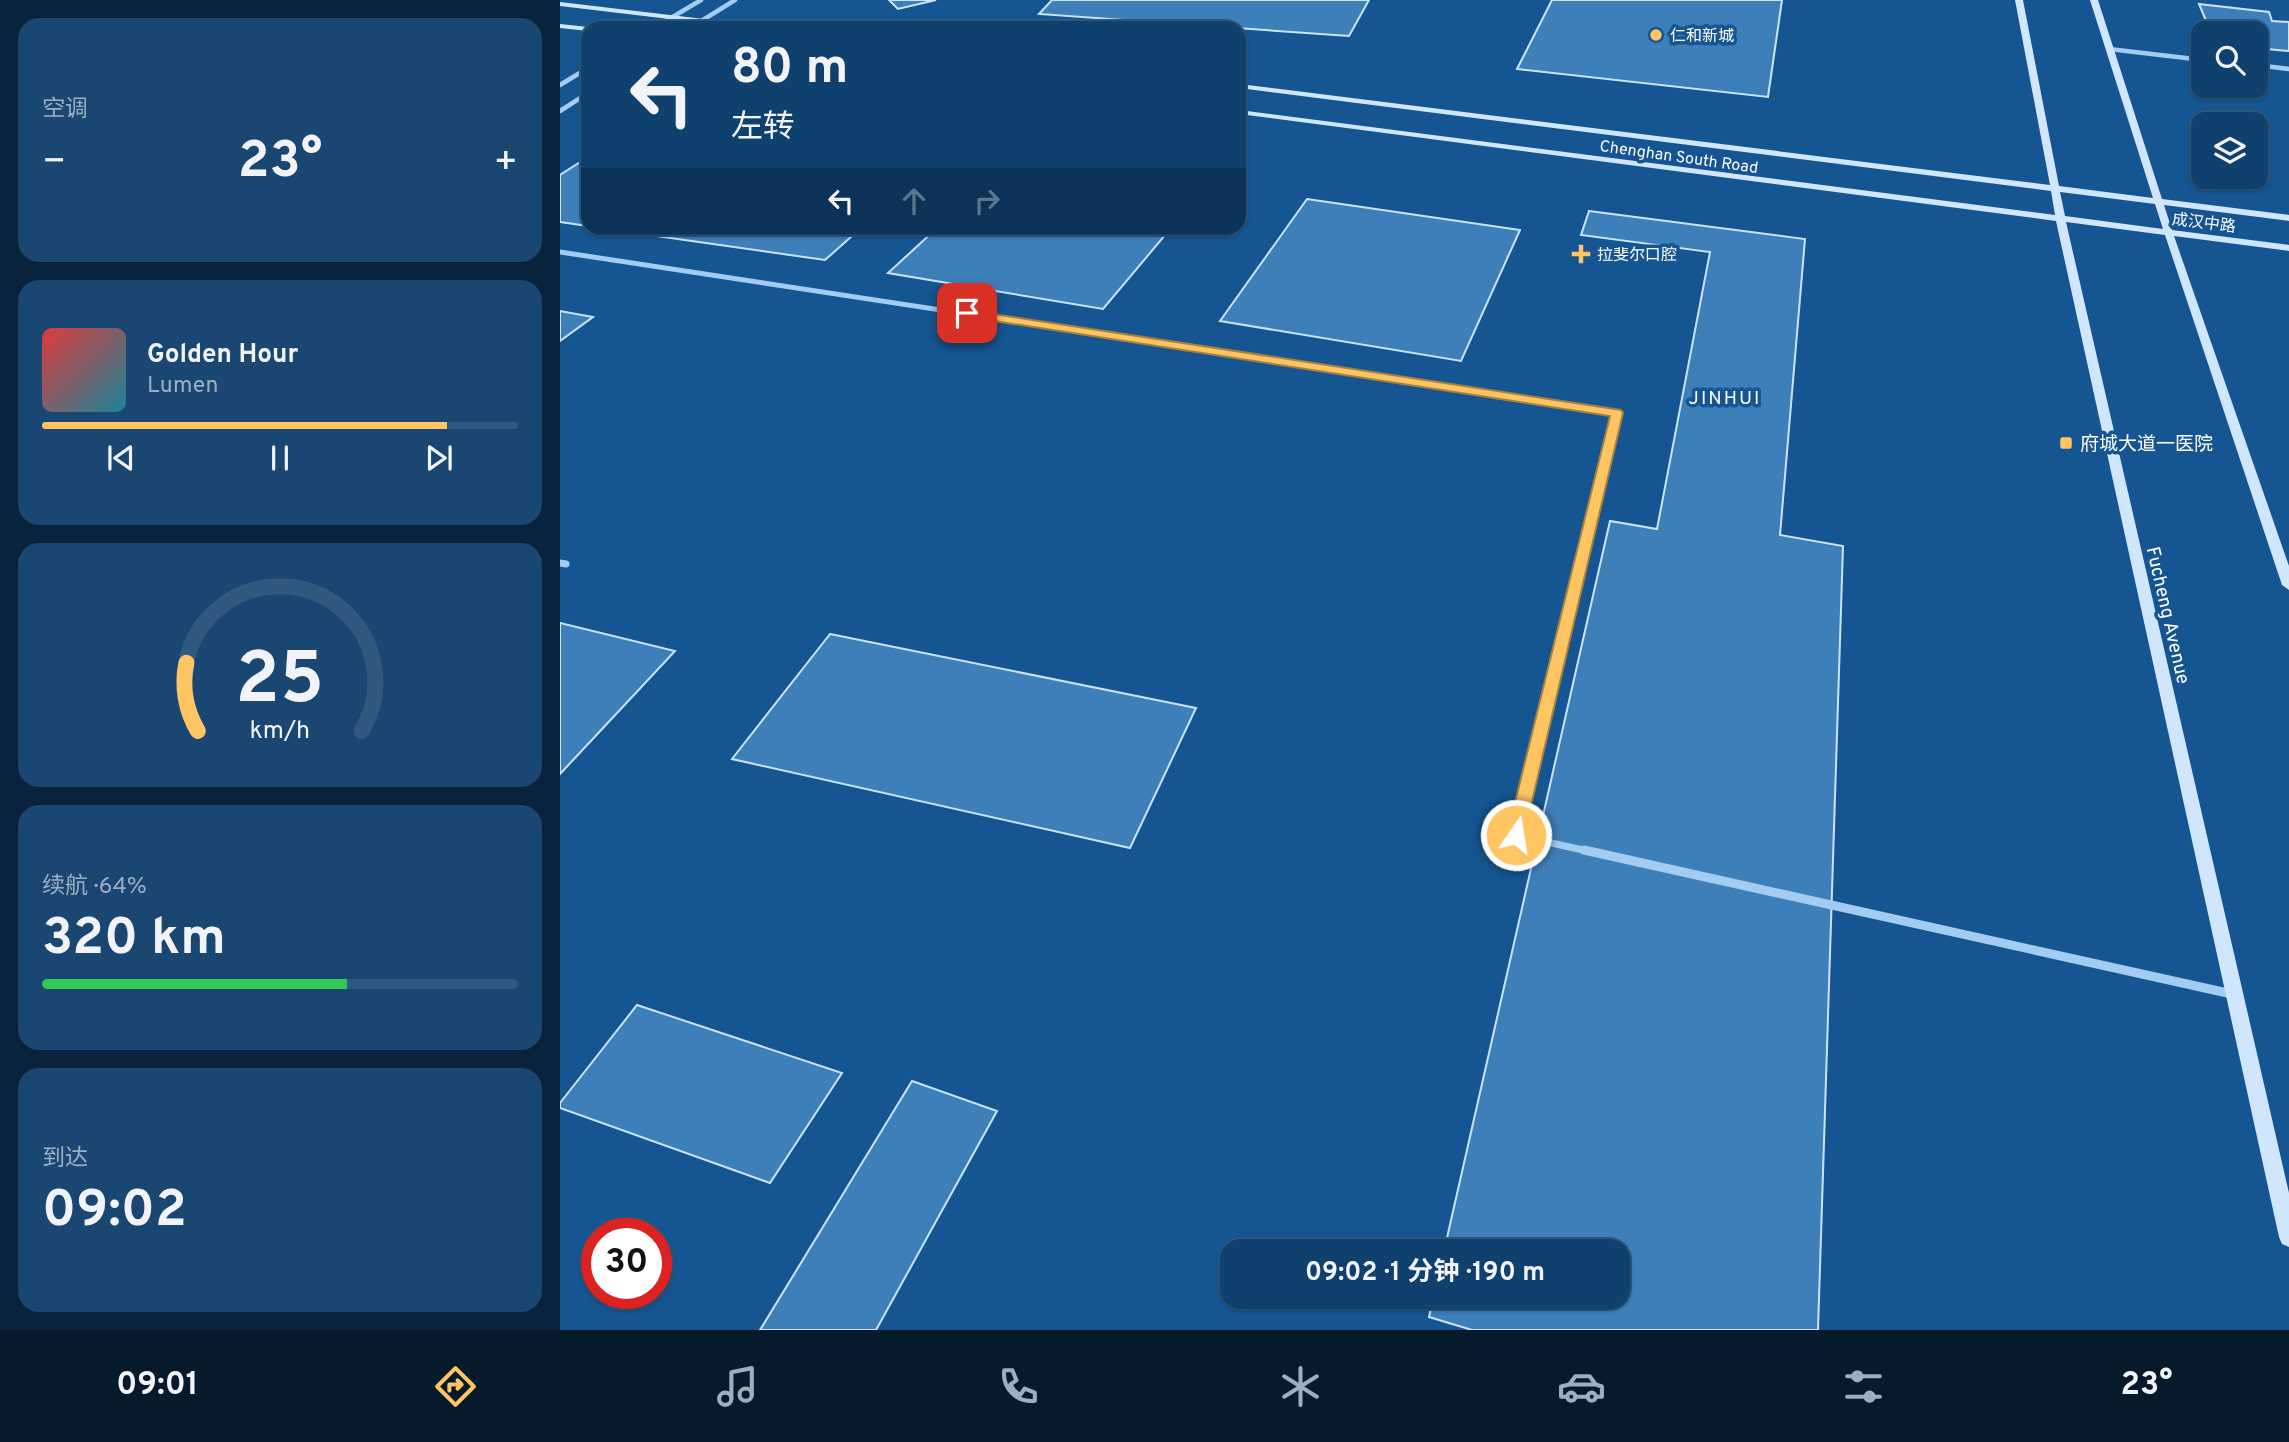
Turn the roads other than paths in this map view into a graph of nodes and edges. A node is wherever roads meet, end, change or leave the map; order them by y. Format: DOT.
graph roads {
  1 [pos="701,0"];
  2 [pos="735,0"];
  3 [pos="2019,0"];
  4 [pos="2094,0"];
  5 [pos="560,4"];
  6 [pos="672,17"];
  7 [pos="665,21"];
  8 [pos="702,21"];
  9 [pos="560,26"];
  10 [pos="581,28"];
  11 [pos="2109,49"];
  12 [pos="2191,59"];
  13 [pos="2268,66"];
  14 [pos="2289,69"];
  15 [pos="581,72"];
  16 [pos="560,85"];
  17 [pos="1246,87"];
  18 [pos="581,98"];
  19 [pos="560,111"];
  20 [pos="1246,112"];
  21 [pos="2056,191"];
  22 [pos="2105,195"];
  23 [pos="2158,202"];
  24 [pos="2289,218"];
  25 [pos="2061,220"];
  26 [pos="2116,227"];
  27 [pos="2169,234"];
  28 [pos="2289,248"];
  29 [pos="560,251"];
  30 [pos="2289,585"];
  31 [pos="2234,995"];
  32 [pos="2289,1237"];
  1 -- 6 [label="street"];
  2 -- 8 [label="street"];
  3 -- 21 [label="main road, Fucheng Avenue"];
  4 -- 11 [label="main road"];
  5 -- 6 [label="main road"];
  6 -- 7 [label="street"];
  6 -- 8 [label="main road"];
  9 -- 10 [label="main road"];
  11 -- 12 [label="street"];
  11 -- 23 [label="main road"];
  13 -- 14 [label="street"];
  15 -- 16 [label="street"];
  17 -- 21 [label="main road, Chenghan South Road"];
  18 -- 19 [label="street"];
  20 -- 25 [label="main road, Chenghan South Road"];
  21 -- 22 [label="main road, Chenghan South Road"];
  21 -- 25 [label="main road, Fucheng Avenue"];
  22 -- 23 [label="main road, 成汉中路"];
  23 -- 24 [label="main road, 成汉中路"];
  23 -- 27 [label="main road"];
  25 -- 26 [label="main road, Chenghan South Road"];
  25 -- 31 [label="main road, Fucheng Avenue"];
  26 -- 27 [label="main road, 成汉中路"];
  27 -- 28 [label="main road, 成汉中路"];
  27 -- 30 [label="main road"];
  29 -- 31 [label="street"];
  31 -- 32 [label="main road, Fucheng Avenue"];
}
